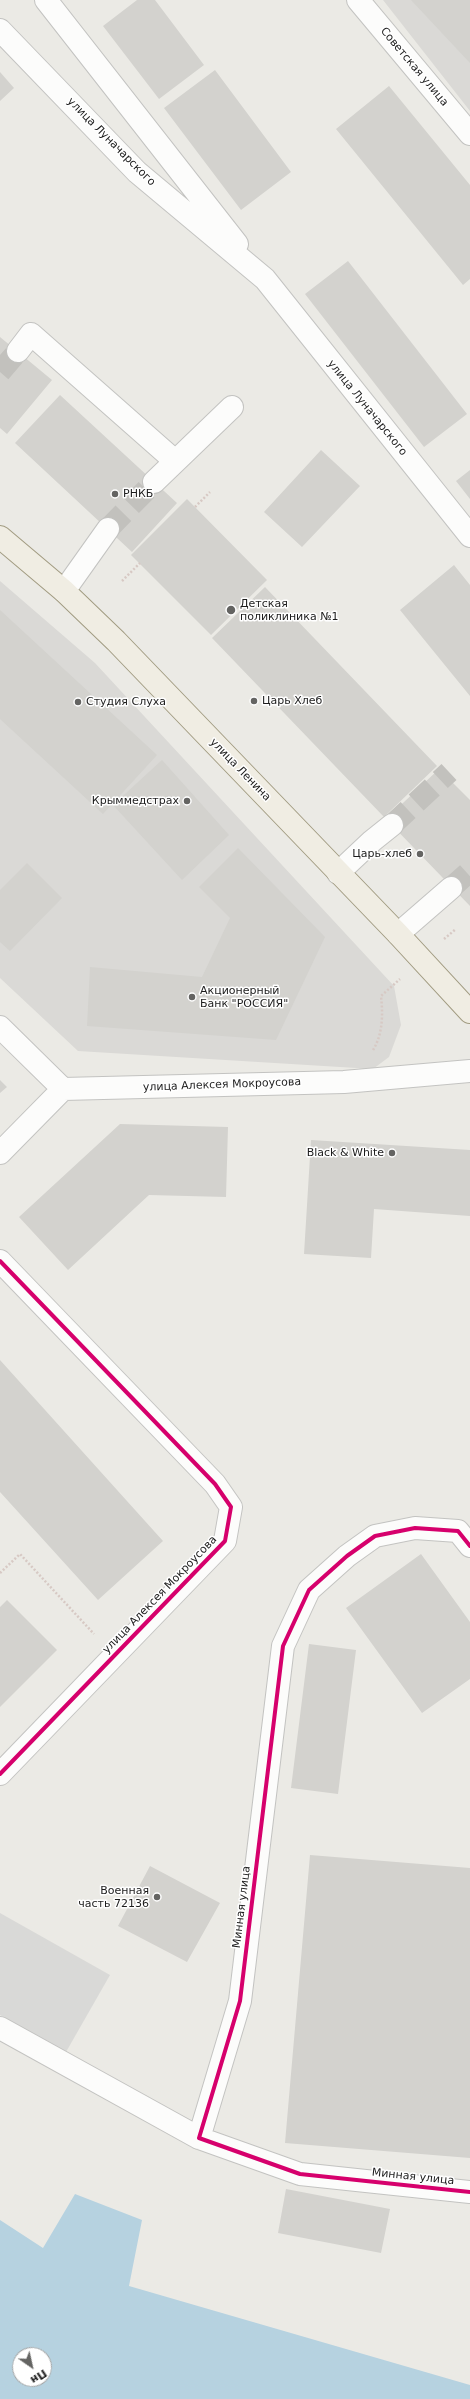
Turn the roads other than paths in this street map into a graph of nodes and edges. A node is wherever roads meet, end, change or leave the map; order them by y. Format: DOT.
graph roads {
  1 [pos="46,0"];
  2 [pos="358,0"];
  3 [pos="0,30"];
  4 [pos="470,134"];
  5 [pos="265,279"];
  6 [pos="18,351"];
  7 [pos="232,407"];
  8 [pos="174,461"];
  9 [pos="154,482"];
  10 [pos="108,529"];
  11 [pos="470,536"];
  12 [pos="0,537"];
  13 [pos="64,591"];
  14 [pos="392,825"];
  15 [pos="338,873"];
  16 [pos="451,888"];
  17 [pos="398,934"];
  18 [pos="470,1012"];
  19 [pos="0,1027"];
  20 [pos="470,1071"];
  21 [pos="63,1089"];
  22 [pos="0,1153"];
  23 [pos="0,1261"];
  24 [pos="470,1546"];
  25 [pos="0,1774"];
  26 [pos="0,2028"];
  27 [pos="199,2138"];
  28 [pos="470,2192"];
  1 -- 5 [label="street, улица Луначарского"];
  2 -- 4 [label="street, Советская улица"];
  3 -- 5 [label="street, улица Луначарского"];
  5 -- 11 [label="street, улица Луначарского"];
  6 -- 8 [label="street"];
  7 -- 8 [label="street"];
  8 -- 9 [label="street"];
  10 -- 13 [label="street"];
  12 -- 13 [label="main road, улица Ленина"];
  13 -- 15 [label="main road, улица Ленина"];
  14 -- 15 [label="street"];
  15 -- 17 [label="main road, улица Ленина"];
  16 -- 17 [label="street"];
  17 -- 18 [label="main road, улица Ленина"];
  19 -- 21 [label="street"];
  20 -- 21 [label="street, улица Алексея Мокроусова"];
  21 -- 22 [label="street"];
  23 -- 25 [label="street, улица Алексея Мокроусова"];
  24 -- 27 [label="street, Минная улица"];
  26 -- 27 [label="street"];
  27 -- 28 [label="street, Минная улица"];
}
